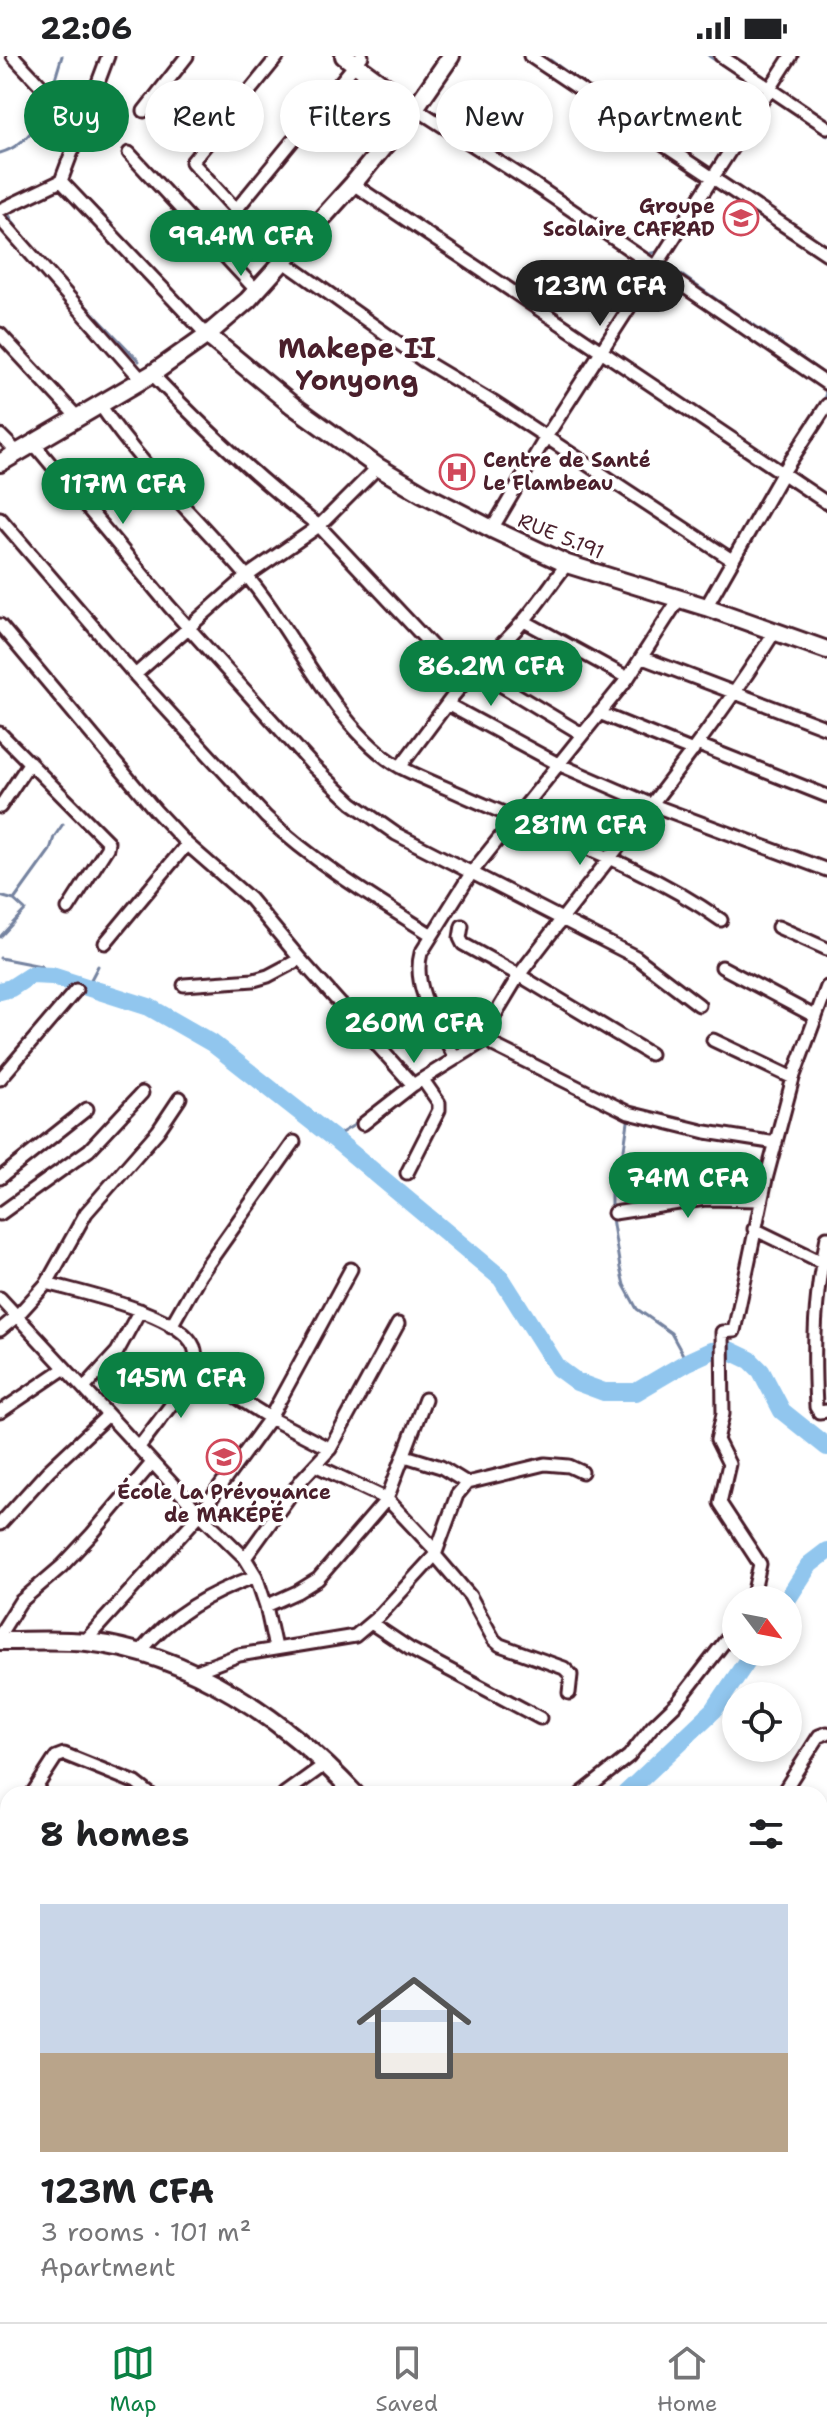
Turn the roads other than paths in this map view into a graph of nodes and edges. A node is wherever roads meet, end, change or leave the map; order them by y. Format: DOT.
graph roads {
  1 [pos="13,56"];
  2 [pos="108,56"];
  3 [pos="187,56"];
  4 [pos="278,56"];
  5 [pos="451,56"];
  6 [pos="530,56"];
  7 [pos="721,56"];
  8 [pos="791,56"];
  9 [pos="354,59"];
  10 [pos="36,80"];
  11 [pos="380,80"];
  12 [pos="757,80"];
  13 [pos="771,89"];
  14 [pos="420,101"];
  15 [pos="144,111"];
  16 [pos="420,111"];
  17 [pos="827,127"];
  18 [pos="379,152"];
  19 [pos="729,152"];
  20 [pos="129,153"];
  21 [pos="712,177"];
  22 [pos="61,181"];
  23 [pos="353,184"];
  24 [pos="0,210"];
  25 [pos="235,211"];
  26 [pos="0,219"];
  27 [pos="827,254"];
  28 [pos="283,261"];
  29 [pos="656,267"];
  30 [pos="257,291"];
  31 [pos="0,334"];
  32 [pos="207,335"];
  33 [pos="604,351"];
  34 [pos="147,377"];
  35 [pos="827,384"];
  36 [pos="100,405"];
  37 [pos="827,405"];
  38 [pos="78,418"];
  39 [pos="0,435"];
  40 [pos="546,437"];
  41 [pos="34,444"];
  42 [pos="18,453"];
  43 [pos="0,463"];
  44 [pos="378,467"];
  45 [pos="782,474"];
  46 [pos="827,503"];
  47 [pos="0,518"];
  48 [pos="319,526"];
  49 [pos="492,529"];
  50 [pos="732,560"];
  51 [pos="567,564"];
  52 [pos="247,576"];
  53 [pos="679,599"];
  54 [pos="706,607"];
  55 [pos="524,621"];
  56 [pos="0,625"];
  57 [pos="190,628"];
  58 [pos="775,631"];
  59 [pos="827,650"];
  60 [pos="643,658"];
  61 [pos="477,671"];
  62 [pos="135,675"];
  63 [pos="628,678"];
  64 [pos="464,680"];
  65 [pos="735,695"];
  66 [pos="447,704"];
  67 [pos="599,713"];
  68 [pos="827,728"];
  69 [pos="0,733"];
  70 [pos="582,734"];
  71 [pos="696,748"];
  72 [pos="30,762"];
  73 [pos="558,764"];
  74 [pos="400,767"];
  75 [pos="827,796"];
  76 [pos="650,804"];
  77 [pos="0,807"];
  78 [pos="516,819"];
  79 [pos="187,844"];
  80 [pos="610,857"];
  81 [pos="827,870"];
  82 [pos="472,872"];
  83 [pos="68,909"];
  84 [pos="561,918"];
  85 [pos="721,920"];
  86 [pos="462,926"];
  87 [pos="778,927"];
  88 [pos="432,935"];
  89 [pos="105,943"];
  90 [pos="827,949"];
  91 [pos="300,959"];
  92 [pos="722,967"];
  93 [pos="519,975"];
  94 [pos="184,985"];
  95 [pos="827,987"];
  96 [pos="76,990"];
  97 [pos="699,1005"];
  98 [pos="816,1017"];
  99 [pos="487,1039"];
  100 [pos="713,1040"];
  101 [pos="650,1054"];
  102 [pos="455,1058"];
  103 [pos="793,1078"];
  104 [pos="0,1079"];
  105 [pos="418,1083"];
  106 [pos="142,1093"];
  107 [pos="180,1098"];
  108 [pos="87,1109"];
  109 [pos="363,1124"];
  110 [pos="294,1142"];
  111 [pos="776,1143"];
  112 [pos="407,1173"];
  113 [pos="0,1178"];
  114 [pos="761,1200"];
  115 [pos="614,1213"];
  116 [pos="0,1214"];
  117 [pos="754,1229"];
  118 [pos="827,1237"];
  119 [pos="822,1262"];
  120 [pos="351,1269"];
  121 [pos="47,1283"];
  122 [pos="0,1298"];
  123 [pos="140,1310"];
  124 [pos="17,1316"];
  125 [pos="398,1324"];
  126 [pos="171,1326"];
  127 [pos="0,1330"];
  128 [pos="827,1344"];
  129 [pos="813,1346"];
  130 [pos="65,1368"];
  131 [pos="196,1372"];
  132 [pos="84,1388"];
  133 [pos="425,1399"];
  134 [pos="827,1411"];
  135 [pos="0,1412"];
  136 [pos="108,1415"];
  137 [pos="270,1418"];
  138 [pos="139,1447"];
  139 [pos="330,1449"];
  140 [pos="405,1456"];
  141 [pos="152,1463"];
  142 [pos="315,1465"];
  143 [pos="582,1472"];
  144 [pos="467,1483"];
  145 [pos="387,1499"];
  146 [pos="200,1514"];
  147 [pos="0,1524"];
  148 [pos="435,1552"];
  149 [pos="245,1558"];
  150 [pos="256,1576"];
  151 [pos="755,1586"];
  152 [pos="266,1606"];
  153 [pos="371,1623"];
  154 [pos="0,1634"];
  155 [pos="0,1641"];
  156 [pos="85,1641"];
  157 [pos="722,1645"];
  158 [pos="275,1648"];
  159 [pos="139,1653"];
  160 [pos="194,1672"];
  161 [pos="569,1693"];
  162 [pos="540,1718"];
  163 [pos="827,1733"];
  164 [pos="327,1763"];
  165 [pos="37,1786"];
  166 [pos="140,1786"];
  167 [pos="295,1786"];
  168 [pos="348,1786"];
  169 [pos="591,1786"];
  170 [pos="787,1786"];
  1 -- 10 [label="street"];
  2 -- 22 [label="street"];
  3 -- 15 [label="street"];
  4 -- 25 [label="street"];
  5 -- 14 [label="street"];
  6 -- 21 [label="street"];
  7 -- 12 [label="street"];
  8 -- 13 [label="street"];
  9 -- 11 [label="street"];
  9 -- 25 [label="street"];
  13 -- 17 [label="street"];
  16 -- 29 [label="street"];
  18 -- 23 [label="street"];
  19 -- 21 [label="street"];
  20 -- 30 [label="street"];
  21 -- 27 [label="street"];
  21 -- 29 [label="street"];
  22 -- 24 [label="street"];
  22 -- 32 [label="street, RUE 5.191"];
  23 -- 28 [label="street"];
  23 -- 33 [label="street"];
  25 -- 28 [label="street"];
  26 -- 34 [label="street"];
  28 -- 30 [label="street"];
  28 -- 40 [label="street"];
  29 -- 33 [label="street"];
  29 -- 35 [label="street"];
  30 -- 32 [label="street"];
  31 -- 38 [label="street"];
  32 -- 34 [label="street"];
  32 -- 44 [label="street, RUE 5.191"];
  33 -- 40 [label="street"];
  33 -- 45 [label="street"];
  34 -- 36 [label="street"];
  34 -- 48 [label="street"];
  36 -- 38 [label="street"];
  36 -- 52 [label="street"];
  37 -- 45 [label="street"];
  38 -- 41 [label="street"];
  39 -- 42 [label="street"];
  40 -- 49 [label="street"];
  40 -- 50 [label="street"];
  41 -- 42 [label="street"];
  41 -- 57 [label="street"];
  42 -- 43 [label="street"];
  44 -- 48 [label="street"];
  44 -- 49 [label="street, RUE 5.191"];
  45 -- 46 [label="street"];
  45 -- 50 [label="street"];
  47 -- 62 [label="street"];
  48 -- 52 [label="street"];
  48 -- 64 [label="street"];
  49 -- 51 [label="street, RUE 5.191"];
  50 -- 54 [label="street"];
  51 -- 53 [label="street, RUE 5.191"];
  51 -- 55 [label="street"];
  52 -- 57 [label="street"];
  52 -- 74 [label="street"];
  53 -- 54 [label="street, RUE 5.191"];
  53 -- 60 [label="street"];
  54 -- 58 [label="street, RUE 5.191"];
  55 -- 61 [label="street"];
  55 -- 63 [label="street"];
  56 -- 79 [label="street"];
  57 -- 62 [label="street"];
  57 -- 82 [label="street"];
  58 -- 59 [label="street, RUE 5.191"];
  58 -- 65 [label="street"];
  60 -- 63 [label="street"];
  60 -- 65 [label="street"];
  61 -- 64 [label="street"];
  61 -- 70 [label="street"];
  62 -- 88 [label="street"];
  63 -- 67 [label="street"];
  64 -- 66 [label="street"];
  65 -- 68 [label="street"];
  65 -- 71 [label="street"];
  66 -- 73 [label="street"];
  66 -- 74 [label="street"];
  67 -- 70 [label="street"];
  67 -- 71 [label="street"];
  69 -- 72 [label="street"];
  70 -- 73 [label="street"];
  71 -- 75 [label="street"];
  71 -- 76 [label="street"];
  72 -- 77 [label="street"];
  72 -- 83 [label="street"];
  73 -- 76 [label="street"];
  73 -- 78 [label="street"];
  74 -- 78 [label="street"];
  76 -- 80 [label="street"];
  76 -- 81 [label="street"];
  78 -- 80 [label="street"];
  78 -- 82 [label="street"];
  79 -- 89 [label="street"];
  79 -- 91 [label="street"];
  80 -- 84 [label="street"];
  80 -- 85 [label="street"];
  82 -- 84 [label="street"];
  82 -- 88 [label="street"];
  84 -- 93 [label="street"];
  84 -- 97 [label="street"];
  86 -- 93 [label="street"];
  87 -- 90 [label="street"];
  88 -- 102 [label="street"];
  91 -- 94 [label="street"];
  91 -- 105 [label="street"];
  92 -- 98 [label="street"];
  93 -- 99 [label="street"];
  93 -- 101 [label="street"];
  95 -- 98 [label="street"];
  96 -- 104 [label="street"];
  98 -- 103 [label="street"];
  99 -- 102 [label="street"];
  99 -- 111 [label="street"];
  100 -- 103 [label="street"];
  102 -- 105 [label="street"];
  103 -- 111 [label="street"];
  105 -- 109 [label="street"];
  105 -- 112 [label="street"];
  106 -- 116 [label="street"];
  107 -- 121 [label="street"];
  108 -- 113 [label="street"];
  110 -- 126 [label="street"];
  111 -- 114 [label="street"];
  114 -- 115 [label="street"];
  114 -- 117 [label="street"];
  117 -- 119 [label="street"];
  117 -- 151 [label="street"];
  118 -- 119 [label="street"];
  119 -- 129 [label="street"];
  120 -- 137 [label="street"];
  121 -- 123 [label="street"];
  121 -- 124 [label="street"];
  122 -- 124 [label="street"];
  123 -- 126 [label="street"];
  123 -- 132 [label="street"];
  124 -- 127 [label="street"];
  124 -- 130 [label="street"];
  125 -- 139 [label="street"];
  126 -- 131 [label="street"];
  128 -- 129 [label="street"];
  129 -- 134 [label="street"];
  130 -- 132 [label="street"];
  130 -- 135 [label="street"];
  131 -- 137 [label="street"];
  131 -- 138 [label="street"];
  132 -- 136 [label="street"];
  133 -- 140 [label="street"];
  136 -- 138 [label="street"];
  136 -- 147 [label="street"];
  137 -- 139 [label="street"];
  137 -- 146 [label="street"];
  138 -- 141 [label="street"];
  139 -- 142 [label="street"];
  140 -- 144 [label="street"];
  140 -- 145 [label="street"];
  141 -- 146 [label="street"];
  141 -- 154 [label="street"];
  142 -- 145 [label="street"];
  142 -- 149 [label="street"];
  143 -- 144 [label="street"];
  144 -- 148 [label="street"];
  145 -- 148 [label="street"];
  145 -- 152 [label="street"];
  146 -- 149 [label="street"];
  146 -- 156 [label="street"];
  148 -- 153 [label="street"];
  148 -- 161 [label="street"];
  149 -- 150 [label="street"];
  150 -- 152 [label="street"];
  150 -- 159 [label="street"];
  152 -- 158 [label="street"];
  153 -- 158 [label="street"];
  153 -- 162 [label="street"];
  155 -- 156 [label="street"];
  156 -- 159 [label="street"];
  157 -- 169 [label="street"];
  158 -- 160 [label="street"];
  159 -- 160 [label="street"];
  160 -- 164 [label="street"];
  163 -- 170 [label="street"];
  164 -- 167 [label="street"];
  164 -- 168 [label="street"];
  165 -- 166 [label="street"];
}
